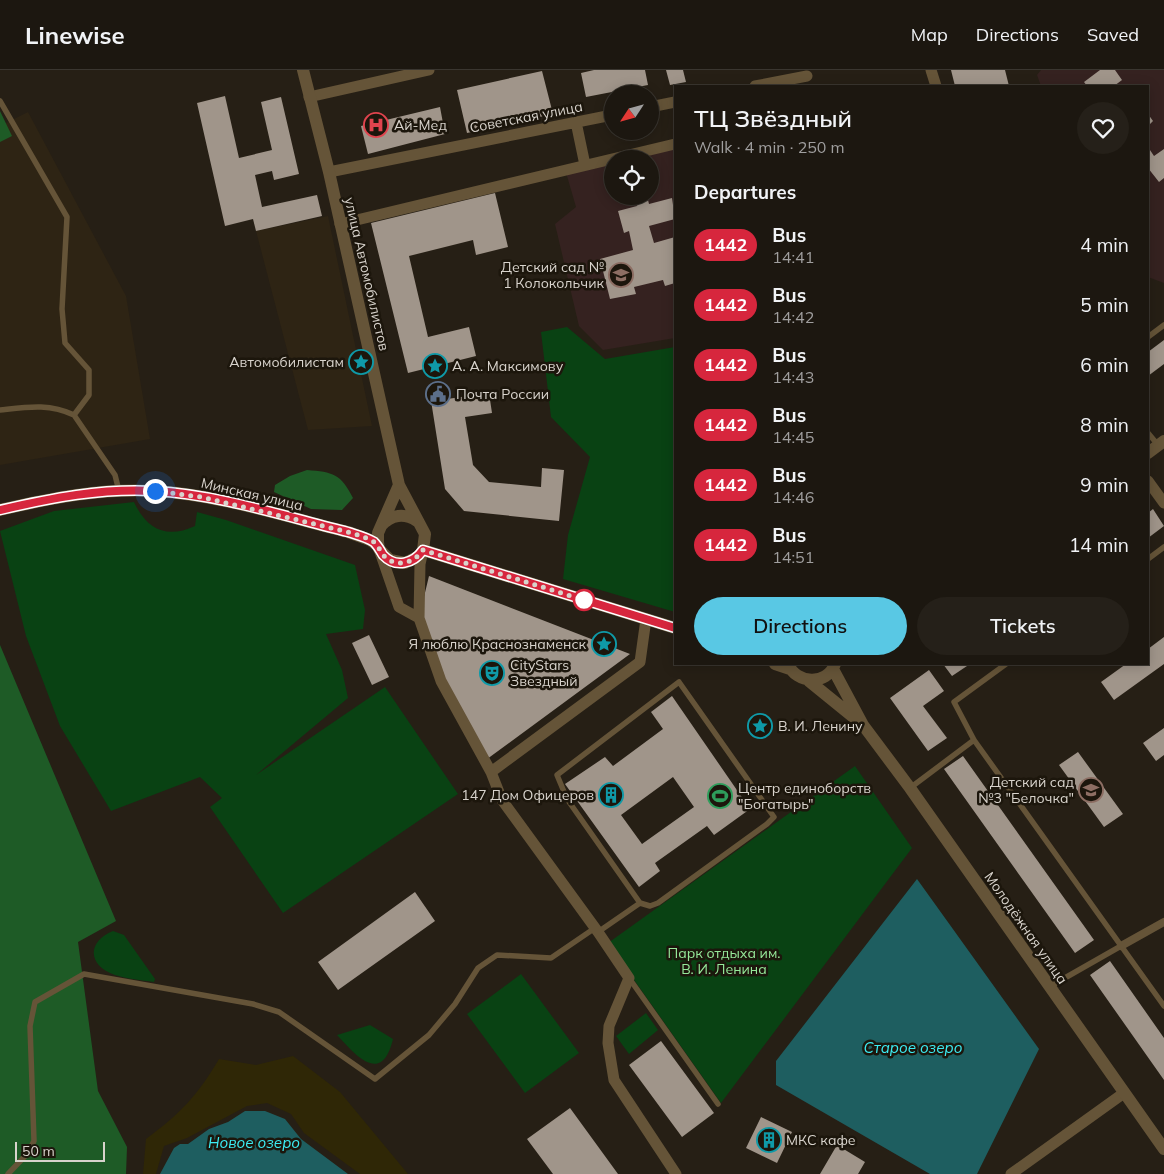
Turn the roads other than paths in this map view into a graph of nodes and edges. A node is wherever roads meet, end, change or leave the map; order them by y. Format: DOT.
graph roads {
  1 [pos="303,70"];
  2 [pos="429,70"];
  3 [pos="932,70"];
  4 [pos="807,77"];
  5 [pos="761,85"];
  6 [pos="935,85"];
  7 [pos="309,97"];
  8 [pos="0,101"];
  9 [pos="674,102"];
  10 [pos="659,105"];
  11 [pos="604,117"];
  12 [pos="576,122"];
  13 [pos="674,144"];
  14 [pos="585,165"];
  15 [pos="329,172"];
  16 [pos="340,224"];
  17 [pos="1164,325"];
  18 [pos="1149,336"];
  19 [pos="0,410"];
  20 [pos="74,415"];
  21 [pos="1149,435"];
  22 [pos="1156,446"];
  23 [pos="1149,483"];
  24 [pos="399,485"];
  25 [pos="119,491"];
  26 [pos="1164,503"];
  27 [pos="0,510"];
  28 [pos="417,521"];
  29 [pos="379,531"];
  30 [pos="348,532"];
  31 [pos="1164,547"];
  32 [pos="379,548"];
  33 [pos="423,550"];
  34 [pos="1149,558"];
  35 [pos="419,618"];
  36 [pos="646,619"];
  37 [pos="674,628"];
  38 [pos="1005,665"];
  39 [pos="837,666"];
  40 [pos="789,667"];
  41 [pos="809,681"];
  42 [pos="863,725"];
  43 [pos="974,740"];
  44 [pos="491,772"];
  45 [pos="910,788"];
  46 [pos="640,903"];
  47 [pos="1164,922"];
  48 [pos="596,930"];
  49 [pos="1121,946"];
  50 [pos="629,978"];
  51 [pos="1049,987"];
  52 [pos="1164,1006"];
  53 [pos="1124,1093"];
  54 [pos="718,1104"];
  55 [pos="1164,1149"];
  56 [pos="8,1174"];
  57 [pos="676,1174"];
  58 [pos="1011,1174"];
  1 -- 7 [label="street, улица Автомобилистов"];
  2 -- 7 [label="street"];
  3 -- 6 [label="street"];
  4 -- 5 [label="street"];
  7 -- 15 [label="street, улица Автомобилистов"];
  8 -- 20 [label="lane"];
  9 -- 10 [label="street"];
  11 -- 12 [label="street, Советская улица"];
  12 -- 14 [label="street"];
  12 -- 15 [label="street, Советская улица"];
  13 -- 14 [label="street"];
  14 -- 16 [label="street"];
  15 -- 16 [label="street, улица Автомобилистов"];
  16 -- 24 [label="street, улица Автомобилистов"];
  17 -- 18 [label="lane"];
  19 -- 20 [label="lane"];
  20 -- 25 [label="lane"];
  21 -- 22 [label="lane"];
  23 -- 26 [label="street"];
  24 -- 28 [label="street, улица Автомобилистов"];
  24 -- 29 [label="street"];
  25 -- 27 [label="street, Минская улица"];
  25 -- 30 [label="street, Минская улица"];
  28 -- 29 [label="street"];
  28 -- 33 [label="street"];
  29 -- 30 [label="street"];
  29 -- 32 [label="street"];
  30 -- 32 [label="street"];
  31 -- 34 [label="lane"];
  32 -- 33 [label="street"];
  32 -- 35 [label="street"];
  33 -- 35 [label="street"];
  33 -- 36 [label="street"];
  35 -- 44 [label="street"];
  36 -- 37 [label="street"];
  36 -- 44 [label="street"];
  38 -- 43 [label="lane"];
  39 -- 41 [label="street"];
  39 -- 42 [label="street, Молодёжная улица"];
  40 -- 41 [label="street, Молодёжная улица"];
  41 -- 42 [label="street, Молодёжная улица"];
  42 -- 45 [label="street, Молодёжная улица"];
  43 -- 45 [label="lane"];
  43 -- 49 [label="lane"];
  44 -- 48 [label="street"];
  45 -- 51 [label="street, Молодёжная улица"];
  46 -- 46 [label="lane"];
  46 -- 48 [label="lane"];
  47 -- 49 [label="street"];
  48 -- 50 [label="street"];
  48 -- 56 [label="lane"];
  49 -- 51 [label="lane"];
  49 -- 52 [label="lane"];
  50 -- 54 [label="lane"];
  50 -- 57 [label="street"];
  51 -- 53 [label="street, Молодёжная улица"];
  53 -- 55 [label="street, Молодёжная улица"];
  53 -- 58 [label="street"];
}
